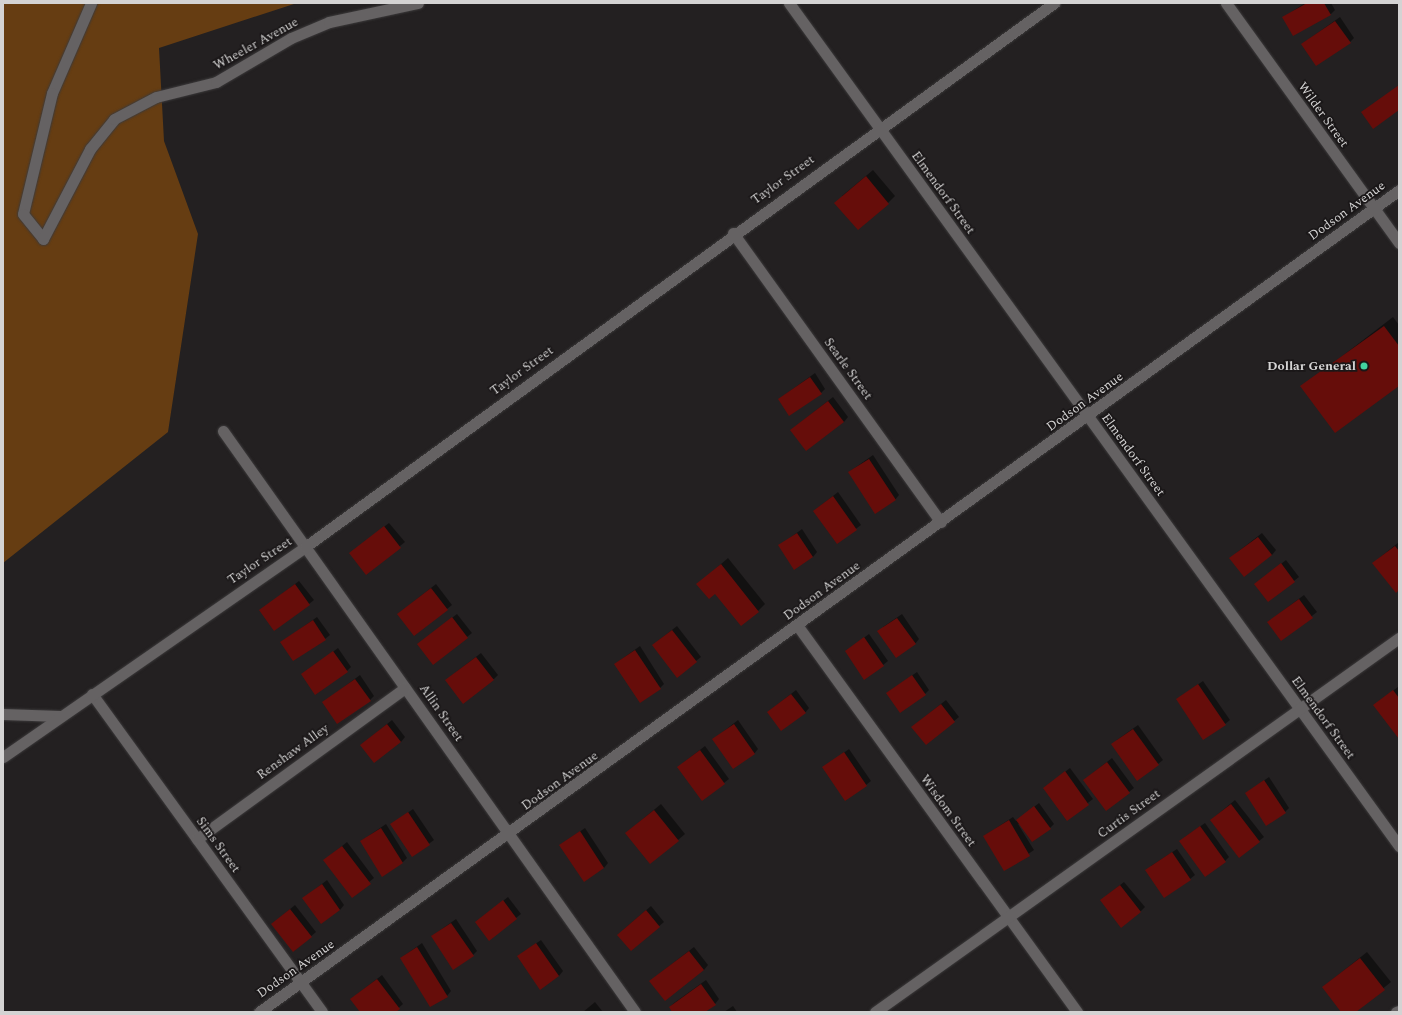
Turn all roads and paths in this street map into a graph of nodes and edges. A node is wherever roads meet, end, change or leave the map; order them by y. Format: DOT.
graph roads {
  1 [pos="91,3"];
  2 [pos="418,3"];
  3 [pos="789,3"];
  4 [pos="1054,3"];
  5 [pos="1226,3"];
  6 [pos="879,128"];
  7 [pos="1399,190"];
  8 [pos="1374,209"];
  9 [pos="733,233"];
  10 [pos="1399,243"];
  11 [pos="1088,416"];
  12 [pos="223,431"];
  13 [pos="941,522"];
  14 [pos="305,547"];
  15 [pos="797,626"];
  16 [pos="1399,638"];
  17 [pos="405,688"];
  18 [pos="92,694"];
  19 [pos="1300,709"];
  20 [pos="3,714"];
  21 [pos="60,716"];
  22 [pos="3,757"];
  23 [pos="510,835"];
  24 [pos="197,839"];
  25 [pos="1399,846"];
  26 [pos="1009,918"];
  27 [pos="301,982"];
  28 [pos="1399,1011"];
  29 [pos="260,1012"];
  30 [pos="322,1012"];
  31 [pos="635,1012"];
  32 [pos="875,1012"];
  33 [pos="1077,1012"];
  34 [pos="1396,1012"];
  1 -- 2 [label="street, Wheeler Avenue"];
  3 -- 6 [label="street, Elmendorf Street"];
  4 -- 6 [label="street, Taylor Street"];
  5 -- 8 [label="street, Wilder Street"];
  6 -- 9 [label="street, Taylor Street"];
  6 -- 11 [label="street, Elmendorf Street"];
  7 -- 8 [label="street, Dodson Avenue"];
  8 -- 10 [label="street, Wilder Street"];
  8 -- 11 [label="street, Dodson Avenue"];
  9 -- 13 [label="street, Searle Street"];
  9 -- 14 [label="street, Taylor Street"];
  11 -- 13 [label="street, Dodson Avenue"];
  11 -- 19 [label="street, Elmendorf Street"];
  12 -- 14 [label="street, Allin Street"];
  13 -- 15 [label="street, Dodson Avenue"];
  14 -- 17 [label="street, Allin Street"];
  14 -- 18 [label="street, Taylor Street"];
  15 -- 23 [label="street, Dodson Avenue"];
  15 -- 26 [label="street, Wisdom Street"];
  16 -- 19 [label="street, Curtis Street"];
  17 -- 23 [label="street, Allin Street"];
  17 -- 24 [label="street, Renshaw Alley"];
  18 -- 21 [label="street, Taylor Street"];
  18 -- 24 [label="street, Sims Street"];
  19 -- 25 [label="street, Elmendorf Street"];
  19 -- 26 [label="street, Curtis Street"];
  20 -- 21 [label="street"];
  21 -- 22 [label="street, Taylor Street"];
  23 -- 27 [label="street, Dodson Avenue"];
  23 -- 31 [label="street, Allin Street"];
  24 -- 27 [label="street, Sims Street"];
  26 -- 32 [label="street, Curtis Street"];
  26 -- 33 [label="street, Wisdom Street"];
  27 -- 29 [label="street, Dodson Avenue"];
  27 -- 30 [label="street, Sims Street"];
  28 -- 34 [label="street"];
}
